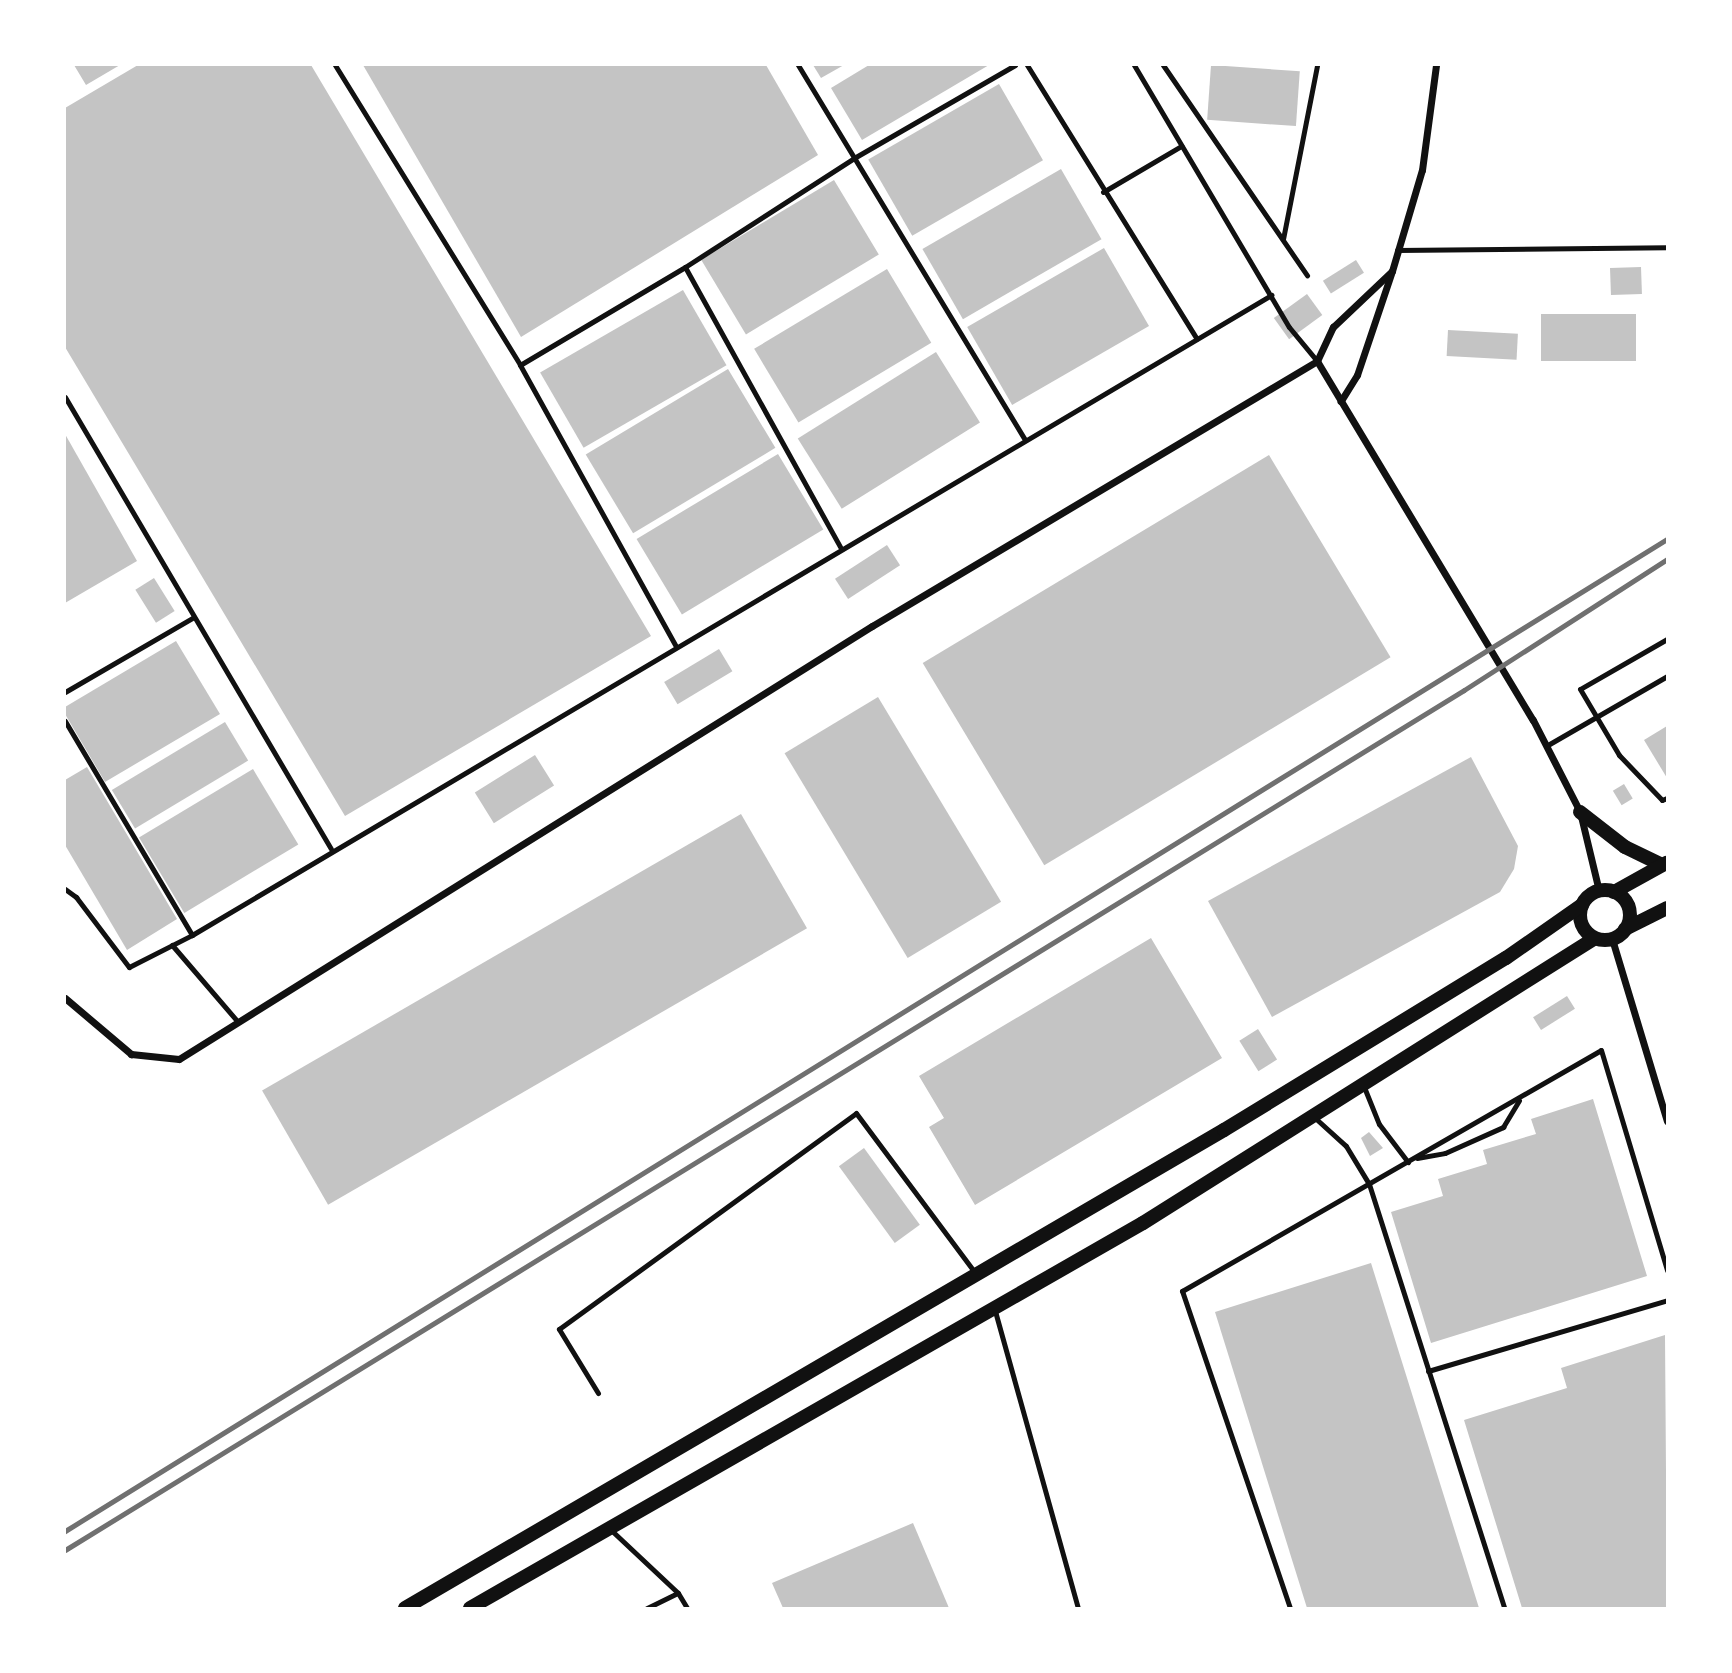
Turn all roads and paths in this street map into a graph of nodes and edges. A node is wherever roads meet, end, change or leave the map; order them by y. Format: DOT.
graph roads {
  1 [pos="335,65"];
  2 [pos="798,65"];
  3 [pos="1015,65"];
  4 [pos="1027,65"];
  5 [pos="1134,65"];
  6 [pos="1163,65"];
  7 [pos="1317,65"];
  8 [pos="1436,65"];
  9 [pos="1181,146"];
  10 [pos="854,158"];
  11 [pos="1103,192"];
  12 [pos="1283,239"];
  13 [pos="1667,247"];
  14 [pos="1397,250"];
  15 [pos="685,267"];
  16 [pos="1392,271"];
  17 [pos="1307,275"];
  18 [pos="1271,295"];
  19 [pos="1198,339"];
  20 [pos="1317,361"];
  21 [pos="520,365"];
  22 [pos="65,397"];
  23 [pos="1341,401"];
  24 [pos="68,409"];
  25 [pos="1025,440"];
  26 [pos="840,547"];
  27 [pos="194,617"];
  28 [pos="1667,639"];
  29 [pos="676,646"];
  30 [pos="1667,676"];
  31 [pos="65,692"];
  32 [pos="1596,718"];
  33 [pos="65,721"];
  34 [pos="1545,747"];
  35 [pos="1667,799"];
  36 [pos="1580,812"];
  37 [pos="331,849"];
  38 [pos="1664,863"];
  39 [pos="65,889"];
  40 [pos="1599,891"];
  41 [pos="1615,892"];
  42 [pos="1582,905"];
  43 [pos="1667,908"];
  44 [pos="1625,929"];
  45 [pos="192,934"];
  46 [pos="1595,938"];
  47 [pos="1612,939"];
  48 [pos="172,945"];
  49 [pos="65,998"];
  50 [pos="238,1022"];
  51 [pos="1364,1085"];
  52 [pos="1520,1097"];
  53 [pos="1313,1116"];
  54 [pos="1667,1121"];
  55 [pos="1411,1160"];
  56 [pos="1369,1184"];
  57 [pos="1667,1270"];
  58 [pos="978,1276"];
  59 [pos="1667,1300"];
  60 [pos="994,1308"];
  61 [pos="1428,1371"];
  62 [pos="598,1393"];
  63 [pos="608,1528"];
  64 [pos="678,1593"];
  65 [pos="474,1607"];
  66 [pos="405,1608"];
  67 [pos="647,1608"];
  68 [pos="687,1608"];
  69 [pos="1078,1608"];
  70 [pos="1290,1608"];
  71 [pos="1504,1608"];
  1 -- 21 [label="lane"];
  2 -- 10 [label="lane"];
  3 -- 10 [label="lane"];
  4 -- 11 [label="lane"];
  5 -- 9 [label="lane"];
  6 -- 12 [label="lane"];
  7 -- 12 [label="lane"];
  8 -- 14 [label="street"];
  9 -- 11 [label="lane"];
  9 -- 18 [label="lane"];
  10 -- 15 [label="lane"];
  10 -- 25 [label="lane"];
  11 -- 19 [label="lane"];
  12 -- 17 [label="lane"];
  13 -- 14 [label="lane"];
  14 -- 16 [label="street"];
  15 -- 21 [label="lane"];
  15 -- 26 [label="lane"];
  16 -- 20 [label="street"];
  16 -- 23 [label="street"];
  18 -- 19 [label="lane"];
  18 -- 20 [label="lane"];
  19 -- 25 [label="lane"];
  20 -- 23 [label="street"];
  20 -- 50 [label="street"];
  21 -- 29 [label="lane"];
  22 -- 24 [label="lane"];
  23 -- 34 [label="street"];
  24 -- 27 [label="lane"];
  25 -- 26 [label="lane"];
  26 -- 29 [label="lane"];
  27 -- 31 [label="lane"];
  27 -- 37 [label="lane"];
  28 -- 32 [label="lane"];
  29 -- 37 [label="lane"];
  30 -- 32 [label="lane"];
  32 -- 34 [label="lane"];
  32 -- 35 [label="lane"];
  33 -- 45 [label="lane"];
  34 -- 36 [label="street"];
  36 -- 38 [label="main road"];
  36 -- 40 [label="street"];
  37 -- 45 [label="lane"];
  38 -- 41 [label="main road"];
  39 -- 48 [label="lane"];
  40 -- 41 [label="main road"];
  40 -- 42 [label="main road"];
  41 -- 44 [label="main road"];
  42 -- 46 [label="main road"];
  42 -- 58 [label="main road"];
  43 -- 44 [label="main road"];
  44 -- 47 [label="main road"];
  45 -- 48 [label="lane"];
  46 -- 47 [label="main road"];
  46 -- 51 [label="main road"];
  47 -- 54 [label="street"];
  48 -- 50 [label="lane"];
  49 -- 50 [label="street"];
  51 -- 53 [label="main road"];
  51 -- 55 [label="lane"];
  52 -- 55 [label="lane"];
  52 -- 55 [label="lane"];
  52 -- 57 [label="lane"];
  53 -- 56 [label="lane"];
  53 -- 60 [label="main road"];
  55 -- 56 [label="lane"];
  56 -- 61 [label="lane"];
  56 -- 70 [label="lane"];
  58 -- 62 [label="lane"];
  58 -- 66 [label="main road"];
  59 -- 61 [label="lane"];
  60 -- 63 [label="main road"];
  60 -- 69 [label="lane"];
  61 -- 71 [label="lane"];
  63 -- 64 [label="lane"];
  63 -- 65 [label="main road"];
  64 -- 67 [label="lane"];
  64 -- 68 [label="lane"];
}
